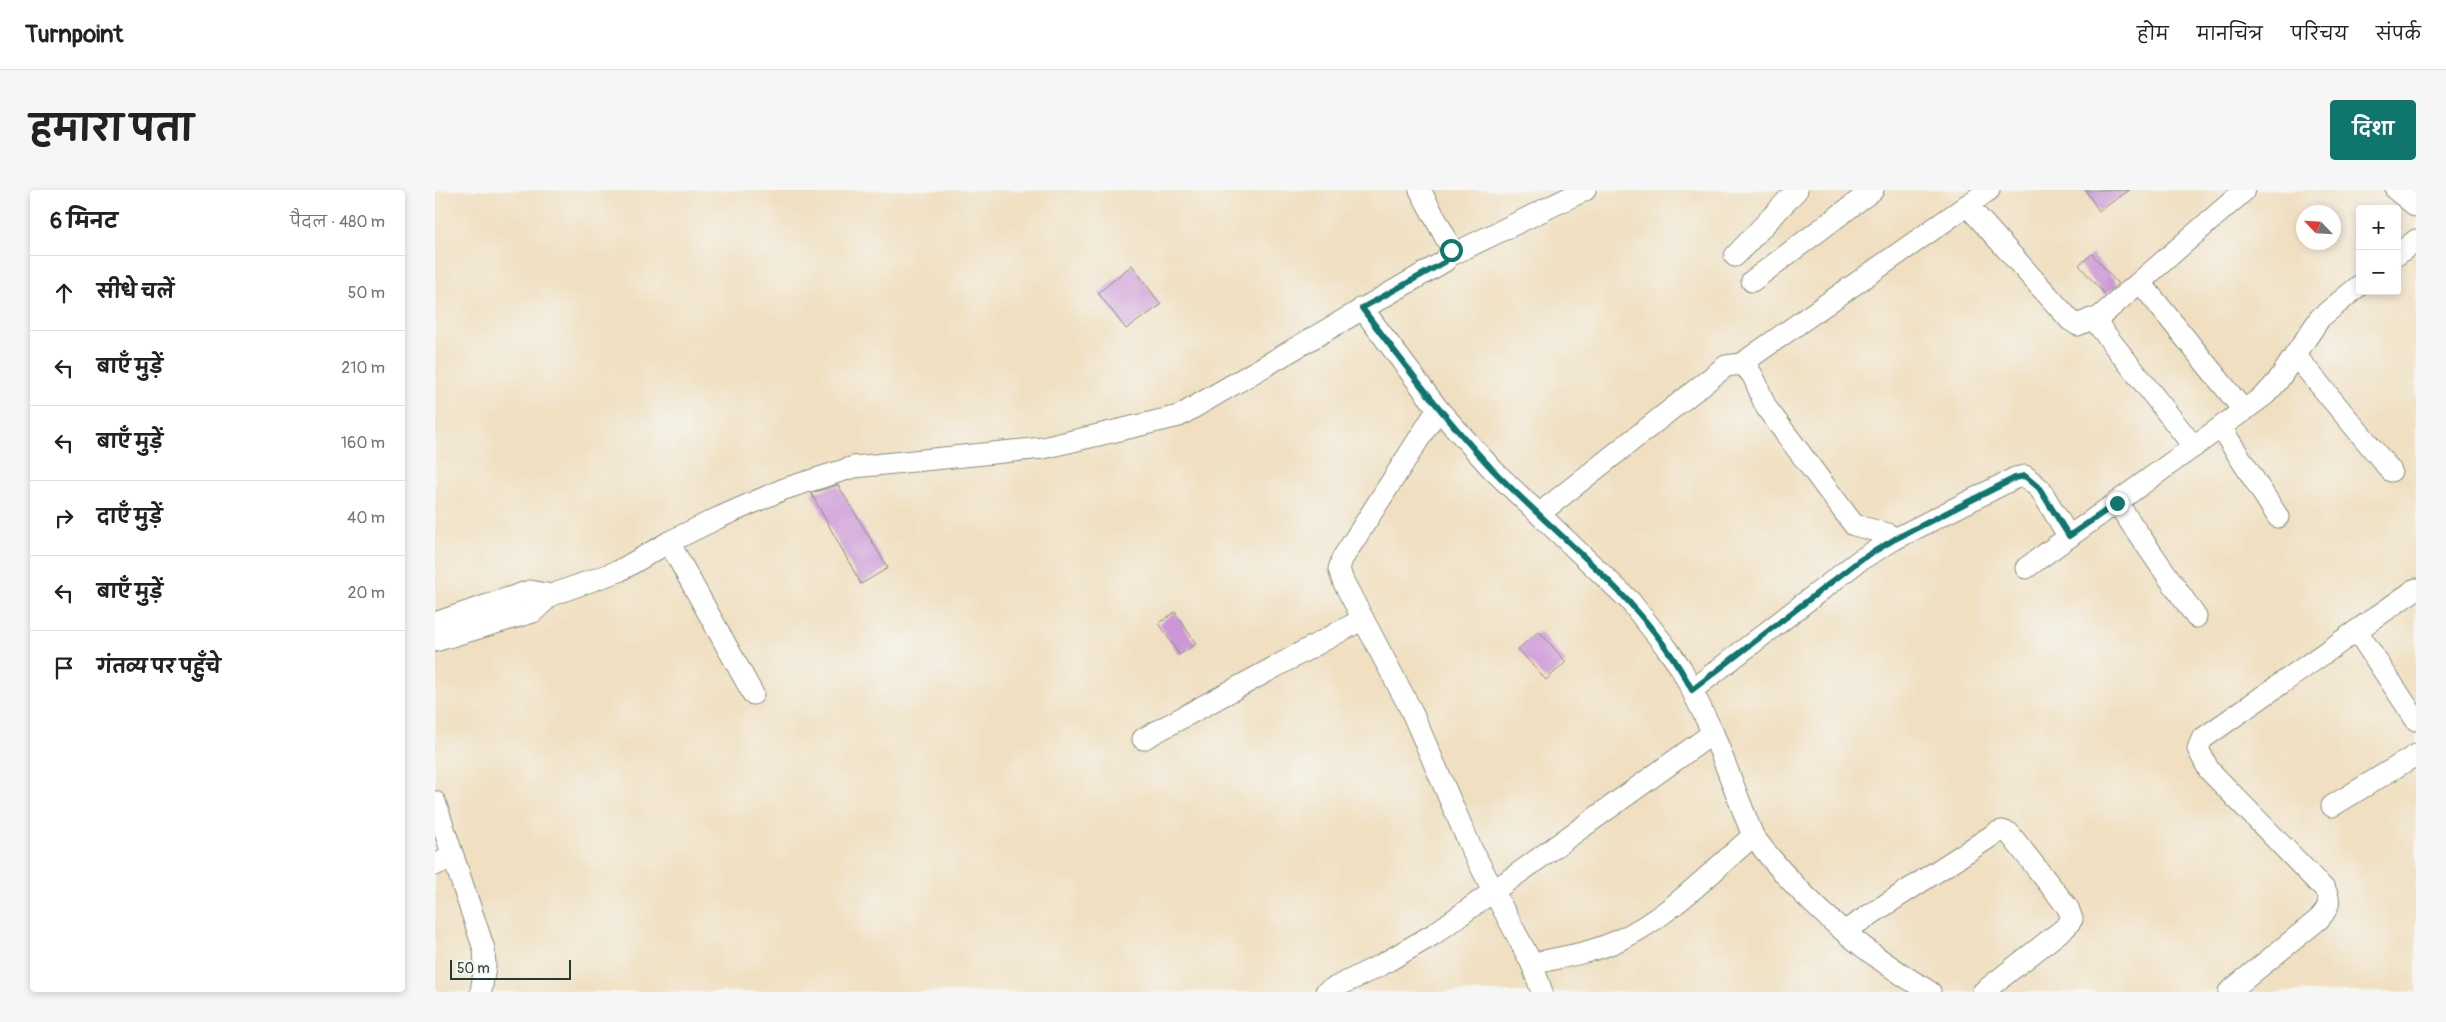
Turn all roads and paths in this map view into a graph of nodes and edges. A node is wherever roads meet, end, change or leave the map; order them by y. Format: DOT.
graph roads {
  1 [pos="1420,190"];
  2 [pos="1585,190"];
  3 [pos="1797,190"];
  4 [pos="1873,190"];
  5 [pos="1989,190"];
  6 [pos="2245,190"];
  7 [pos="2396,190"];
  8 [pos="1967,205"];
  9 [pos="2416,206"];
  10 [pos="2416,240"];
  11 [pos="2401,252"];
  12 [pos="1449,256"];
  13 [pos="1735,256"];
  14 [pos="1752,281"];
  15 [pos="2140,282"];
  16 [pos="2356,288"];
  17 [pos="1362,308"];
  18 [pos="2095,321"];
  19 [pos="2295,355"];
  20 [pos="1741,364"];
  21 [pos="1438,409"];
  22 [pos="2245,411"];
  23 [pos="2221,428"];
  24 [pos="2194,447"];
  25 [pos="2391,472"];
  26 [pos="2117,503"];
  27 [pos="1539,514"];
  28 [pos="2278,517"];
  29 [pos="2069,536"];
  30 [pos="1895,539"];
  31 [pos="669,542"];
  32 [pos="2026,568"];
  33 [pos="2416,589"];
  34 [pos="551,596"];
  35 [pos="2196,616"];
  36 [pos="1363,619"];
  37 [pos="435,623"];
  38 [pos="2357,631"];
  39 [pos="435,641"];
  40 [pos="1692,690"];
  41 [pos="753,694"];
  42 [pos="2416,720"];
  43 [pos="1713,733"];
  44 [pos="1143,739"];
  45 [pos="2416,756"];
  46 [pos="435,802"];
  47 [pos="2332,806"];
  48 [pos="1753,836"];
  49 [pos="444,860"];
  50 [pos="1495,890"];
  51 [pos="1845,931"];
  52 [pos="1532,964"];
  53 [pos="481,992"];
  54 [pos="1326,992"];
  55 [pos="1542,992"];
  56 [pos="1930,992"];
  57 [pos="1983,992"];
  58 [pos="2229,992"];
  1 -- 12 [label="street"];
  2 -- 12 [label="street"];
  3 -- 13 [label="street"];
  4 -- 14 [label="street"];
  5 -- 8 [label="street"];
  6 -- 15 [label="street"];
  7 -- 9 [label="street"];
  8 -- 18 [label="street"];
  8 -- 20 [label="street"];
  10 -- 11 [label="street"];
  12 -- 17 [label="street"];
  15 -- 18 [label="street"];
  15 -- 22 [label="street"];
  16 -- 19 [label="street"];
  17 -- 21 [label="street"];
  17 -- 31 [label="street"];
  18 -- 24 [label="street"];
  19 -- 22 [label="street"];
  19 -- 25 [label="street"];
  20 -- 27 [label="street"];
  20 -- 30 [label="street"];
  21 -- 27 [label="street"];
  21 -- 36 [label="street"];
  22 -- 23 [label="street"];
  23 -- 24 [label="street"];
  23 -- 28 [label="street"];
  24 -- 26 [label="street"];
  26 -- 29 [label="street"];
  26 -- 35 [label="street"];
  27 -- 40 [label="street"];
  29 -- 30 [label="street"];
  29 -- 32 [label="street"];
  30 -- 40 [label="street"];
  31 -- 34 [label="street"];
  31 -- 41 [label="street"];
  33 -- 38 [label="street"];
  34 -- 37 [label="street"];
  34 -- 39 [label="street"];
  36 -- 44 [label="street"];
  36 -- 50 [label="street"];
  38 -- 42 [label="street"];
  38 -- 58 [label="street"];
  40 -- 43 [label="street"];
  43 -- 48 [label="street"];
  43 -- 50 [label="street"];
  45 -- 47 [label="street"];
  46 -- 49 [label="street"];
  48 -- 51 [label="street"];
  48 -- 52 [label="street"];
  49 -- 53 [label="street"];
  50 -- 52 [label="street"];
  50 -- 54 [label="street"];
  51 -- 56 [label="street"];
  51 -- 57 [label="street"];
  52 -- 55 [label="street"];
}
